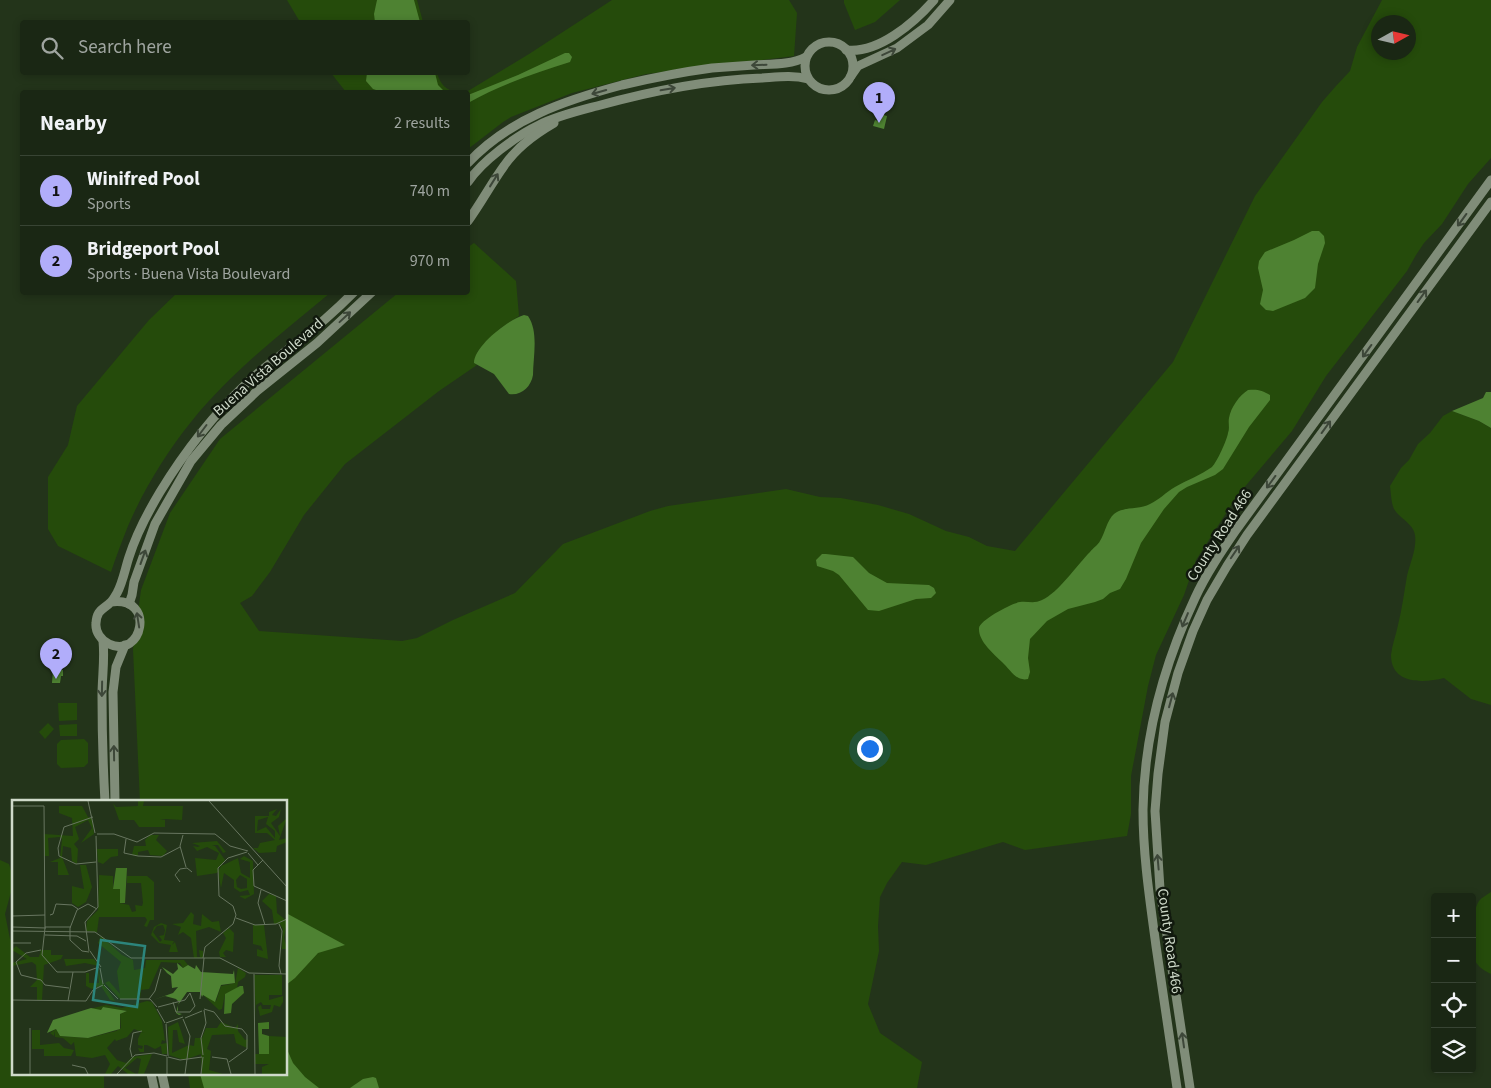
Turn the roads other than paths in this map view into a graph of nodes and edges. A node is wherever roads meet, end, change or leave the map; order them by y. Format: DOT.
graph roads {
  1 [pos="934,0"];
  2 [pos="950,0"];
  3 [pos="846,50"];
  4 [pos="806,57"];
  5 [pos="849,78"];
  6 [pos="808,79"];
  7 [pos="570,113"];
  8 [pos="470,161"];
  9 [pos="470,180"];
  10 [pos="1491,180"];
  11 [pos="1491,202"];
  12 [pos="470,218"];
  13 [pos="351,295"];
  14 [pos="369,295"];
  15 [pos="111,602"];
  16 [pos="129,604"];
  17 [pos="104,641"];
  18 [pos="125,645"];
  19 [pos="1148,758"];
  20 [pos="1158,774"];
  21 [pos="104,800"];
  22 [pos="115,800"];
  23 [pos="1176,1088"];
  24 [pos="1190,1088"];
  1 -- 3 [label="main road"];
  5 -- 2 [label="main road, one-way"];
  3 -- 4 [label="main road"];
  3 -- 5 [label="main road"];
  4 -- 6 [label="main road"];
  4 -- 8 [label="main road, one-way"];
  5 -- 6 [label="main road"];
  7 -- 6 [label="main road, one-way"];
  7 -- 9 [label="main road"];
  12 -- 7 [label="main road, one-way"];
  10 -- 19 [label="main road, County Road 466, one-way"];
  20 -- 11 [label="main road, County Road 466, one-way"];
  13 -- 15 [label="main road, Buena Vista Boulevard, one-way"];
  16 -- 14 [label="main road, Buena Vista Boulevard, one-way"];
  15 -- 16 [label="main road"];
  15 -- 17 [label="main road"];
  18 -- 16 [label="main road, one-way"];
  17 -- 18 [label="main road"];
  17 -- 21 [label="main road, one-way"];
  22 -- 18 [label="main road, one-way"];
  19 -- 20 [label="main road"];
  19 -- 23 [label="main road, County Road 466"];
  24 -- 20 [label="main road, County Road 466, one-way"];
}
